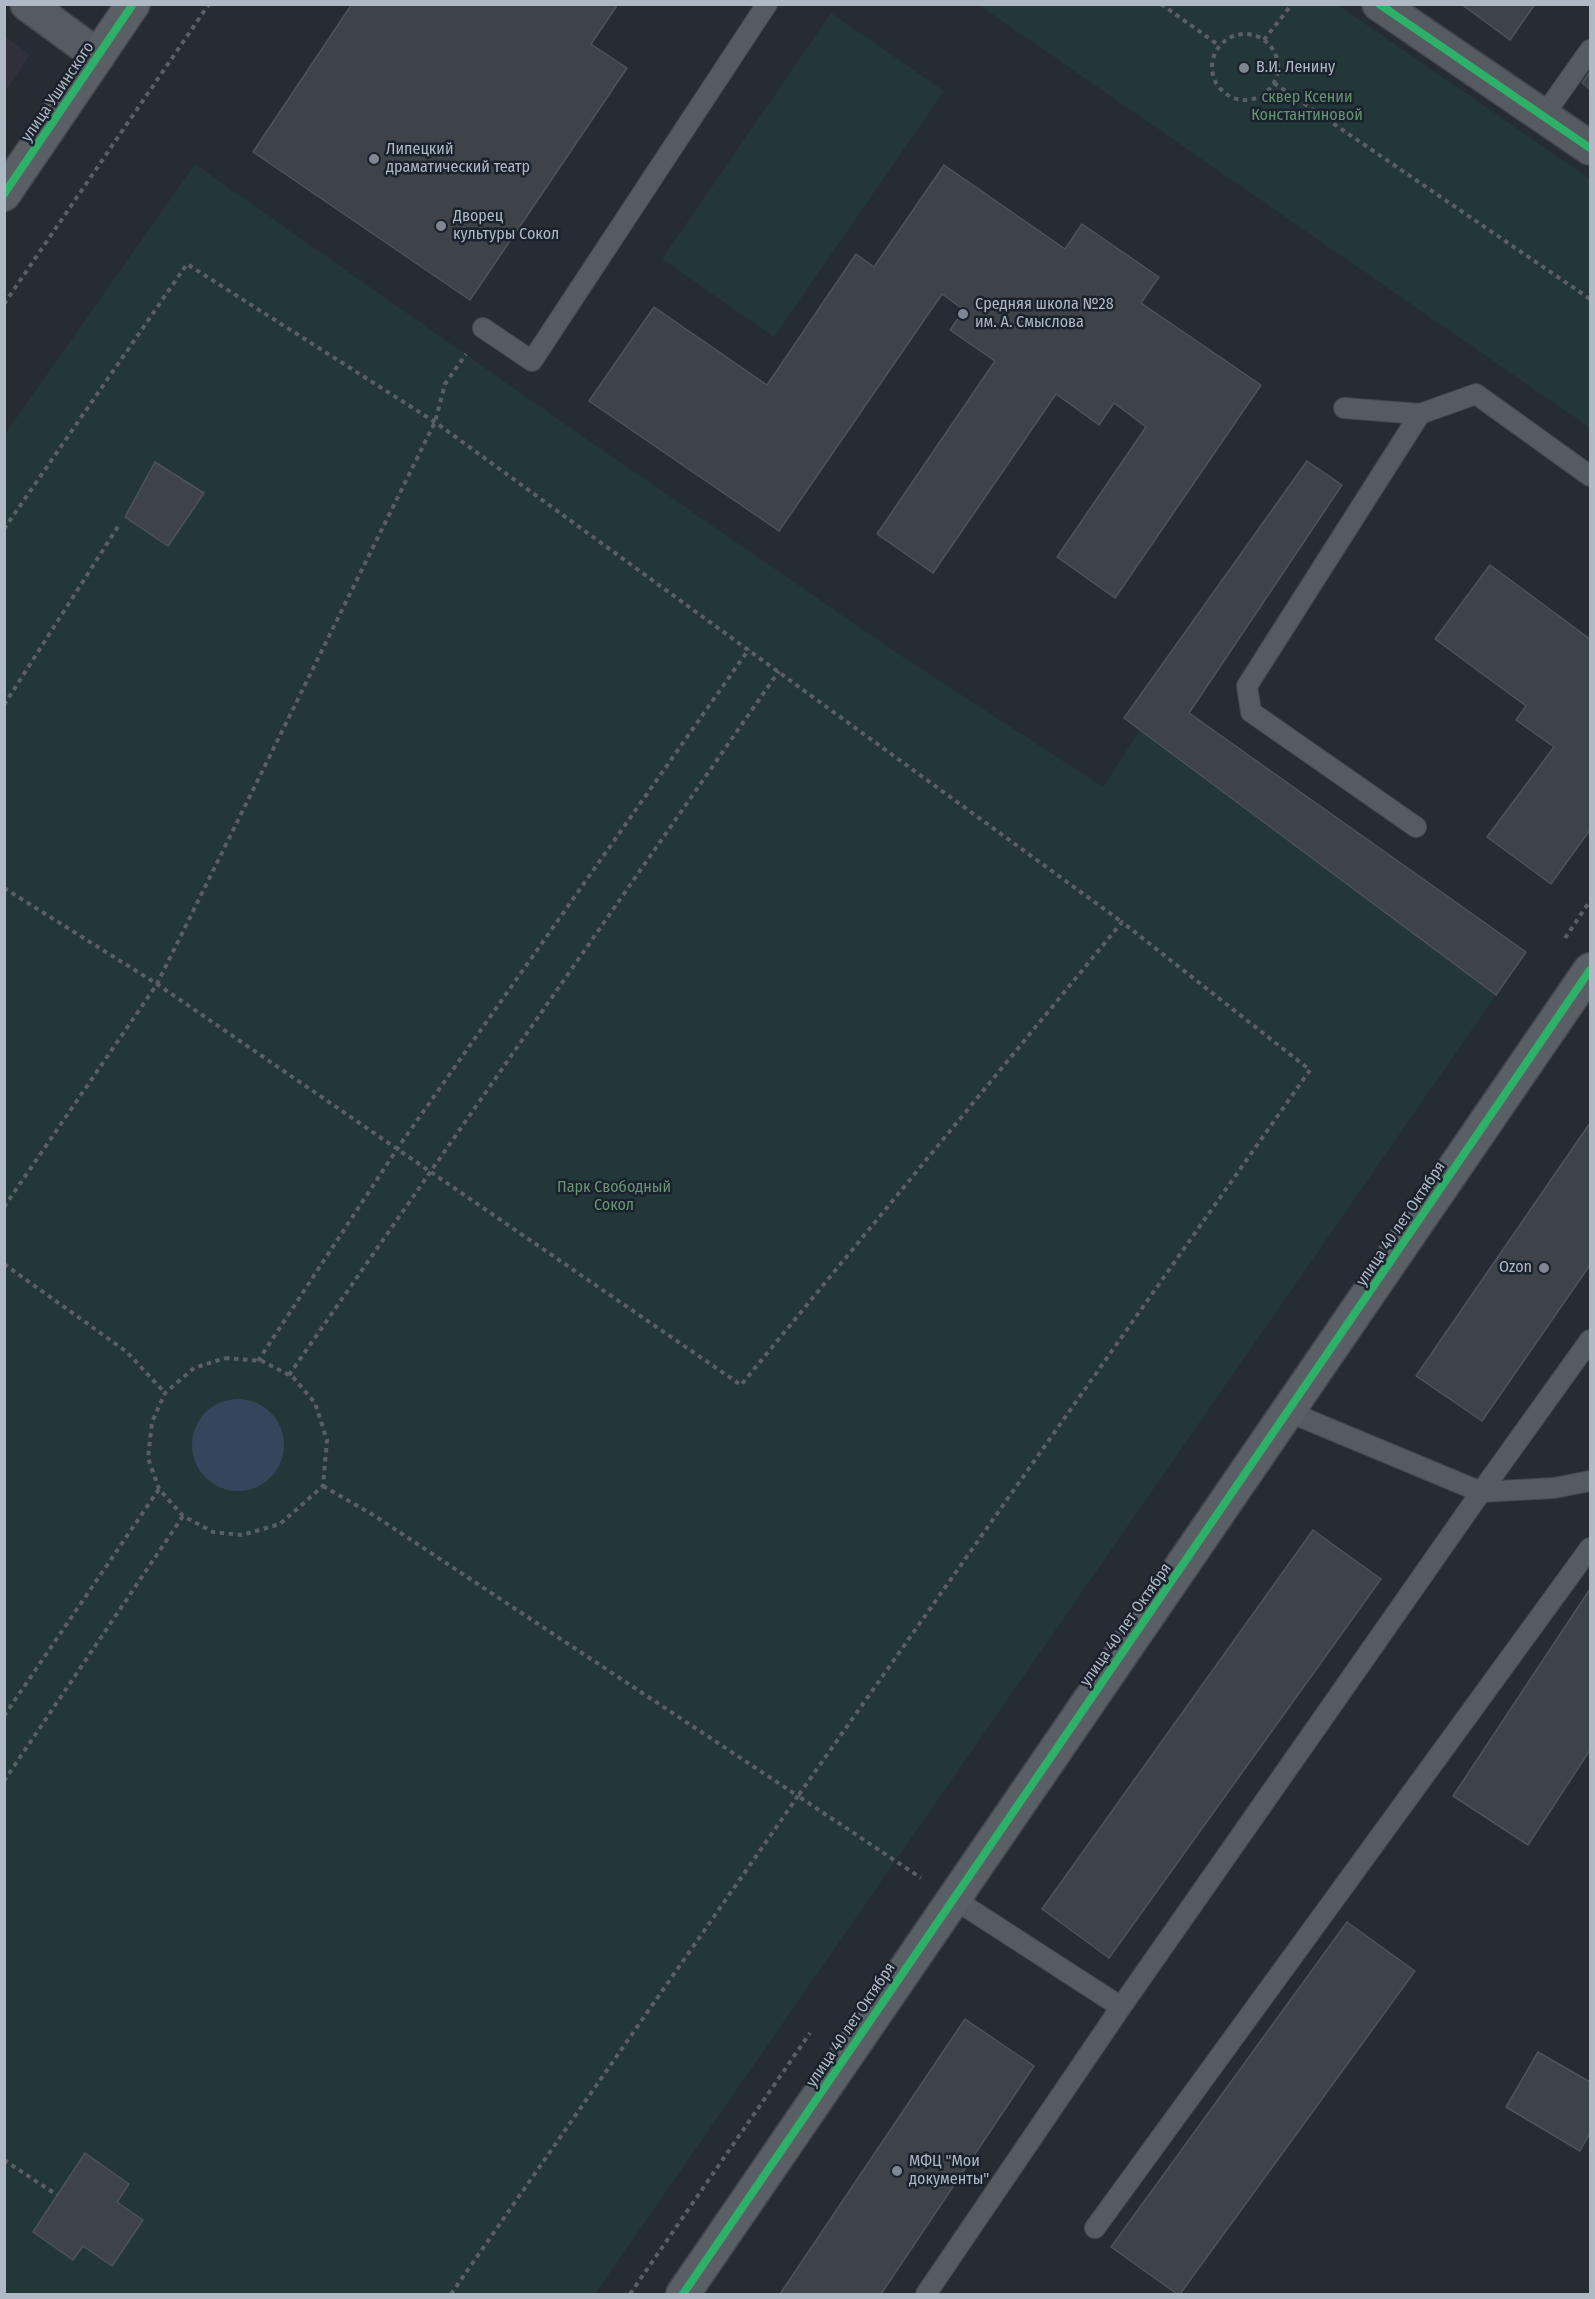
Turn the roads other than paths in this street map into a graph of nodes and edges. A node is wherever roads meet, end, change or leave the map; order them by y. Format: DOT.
graph roads {
  1 [pos="27,4"];
  2 [pos="133,4"];
  3 [pos="767,4"];
  4 [pos="1379,4"];
  5 [pos="1590,50"];
  6 [pos="98,56"];
  7 [pos="1544,115"];
  8 [pos="1590,148"];
  9 [pos="4,195"];
  10 [pos="483,328"];
  11 [pos="1344,408"];
  12 [pos="1420,414"];
  13 [pos="1590,476"];
  14 [pos="1416,827"];
  15 [pos="1590,970"];
  16 [pos="1590,1340"];
  17 [pos="1289,1412"];
  18 [pos="1590,1481"];
  19 [pos="1481,1492"];
  20 [pos="1590,1548"];
  21 [pos="954,1899"];
  22 [pos="1121,2007"];
  23 [pos="1095,2228"];
  24 [pos="683,2295"];
  25 [pos="926,2295"];
  1 -- 6 [label="street"];
  2 -- 6 [label="street, улица Ушинского"];
  3 -- 10 [label="lane"];
  4 -- 7 [label="street"];
  5 -- 7 [label="lane"];
  6 -- 9 [label="street, улица Ушинского"];
  7 -- 8 [label="street"];
  11 -- 12 [label="lane"];
  12 -- 13 [label="lane"];
  12 -- 14 [label="lane"];
  15 -- 17 [label="street, улица 40 лет Октября"];
  16 -- 19 [label="lane"];
  17 -- 19 [label="lane"];
  17 -- 21 [label="street, улица 40 лет Октября"];
  18 -- 19 [label="lane"];
  19 -- 22 [label="lane"];
  20 -- 23 [label="lane"];
  21 -- 22 [label="lane"];
  21 -- 24 [label="street, улица 40 лет Октября"];
  22 -- 25 [label="lane"];
}
